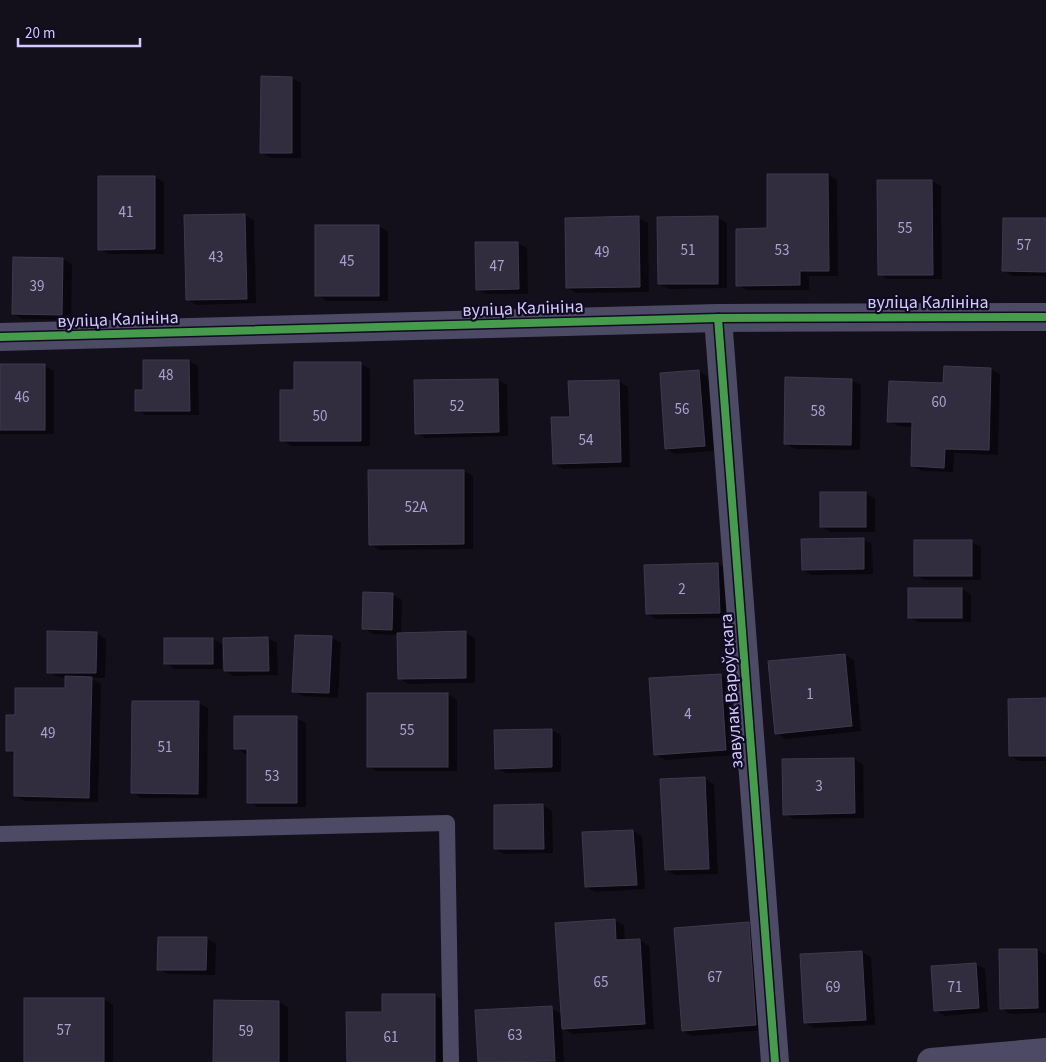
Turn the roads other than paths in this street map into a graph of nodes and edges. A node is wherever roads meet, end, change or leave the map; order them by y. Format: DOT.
graph roads {
  1 [pos="1046,317"];
  2 [pos="718,318"];
  3 [pos="0,337"];
  4 [pos="0,834"];
  5 [pos="1046,1052"];
  6 [pos="451,1062"];
  7 [pos="775,1062"];
  8 [pos="931,1062"];
  1 -- 2 [label="street, вуліца Калініна"];
  2 -- 3 [label="street, вуліца Калініна"];
  2 -- 7 [label="street, завулак Вароўскага"];
  4 -- 6 [label="lane"];
  5 -- 8 [label="street"];
}
